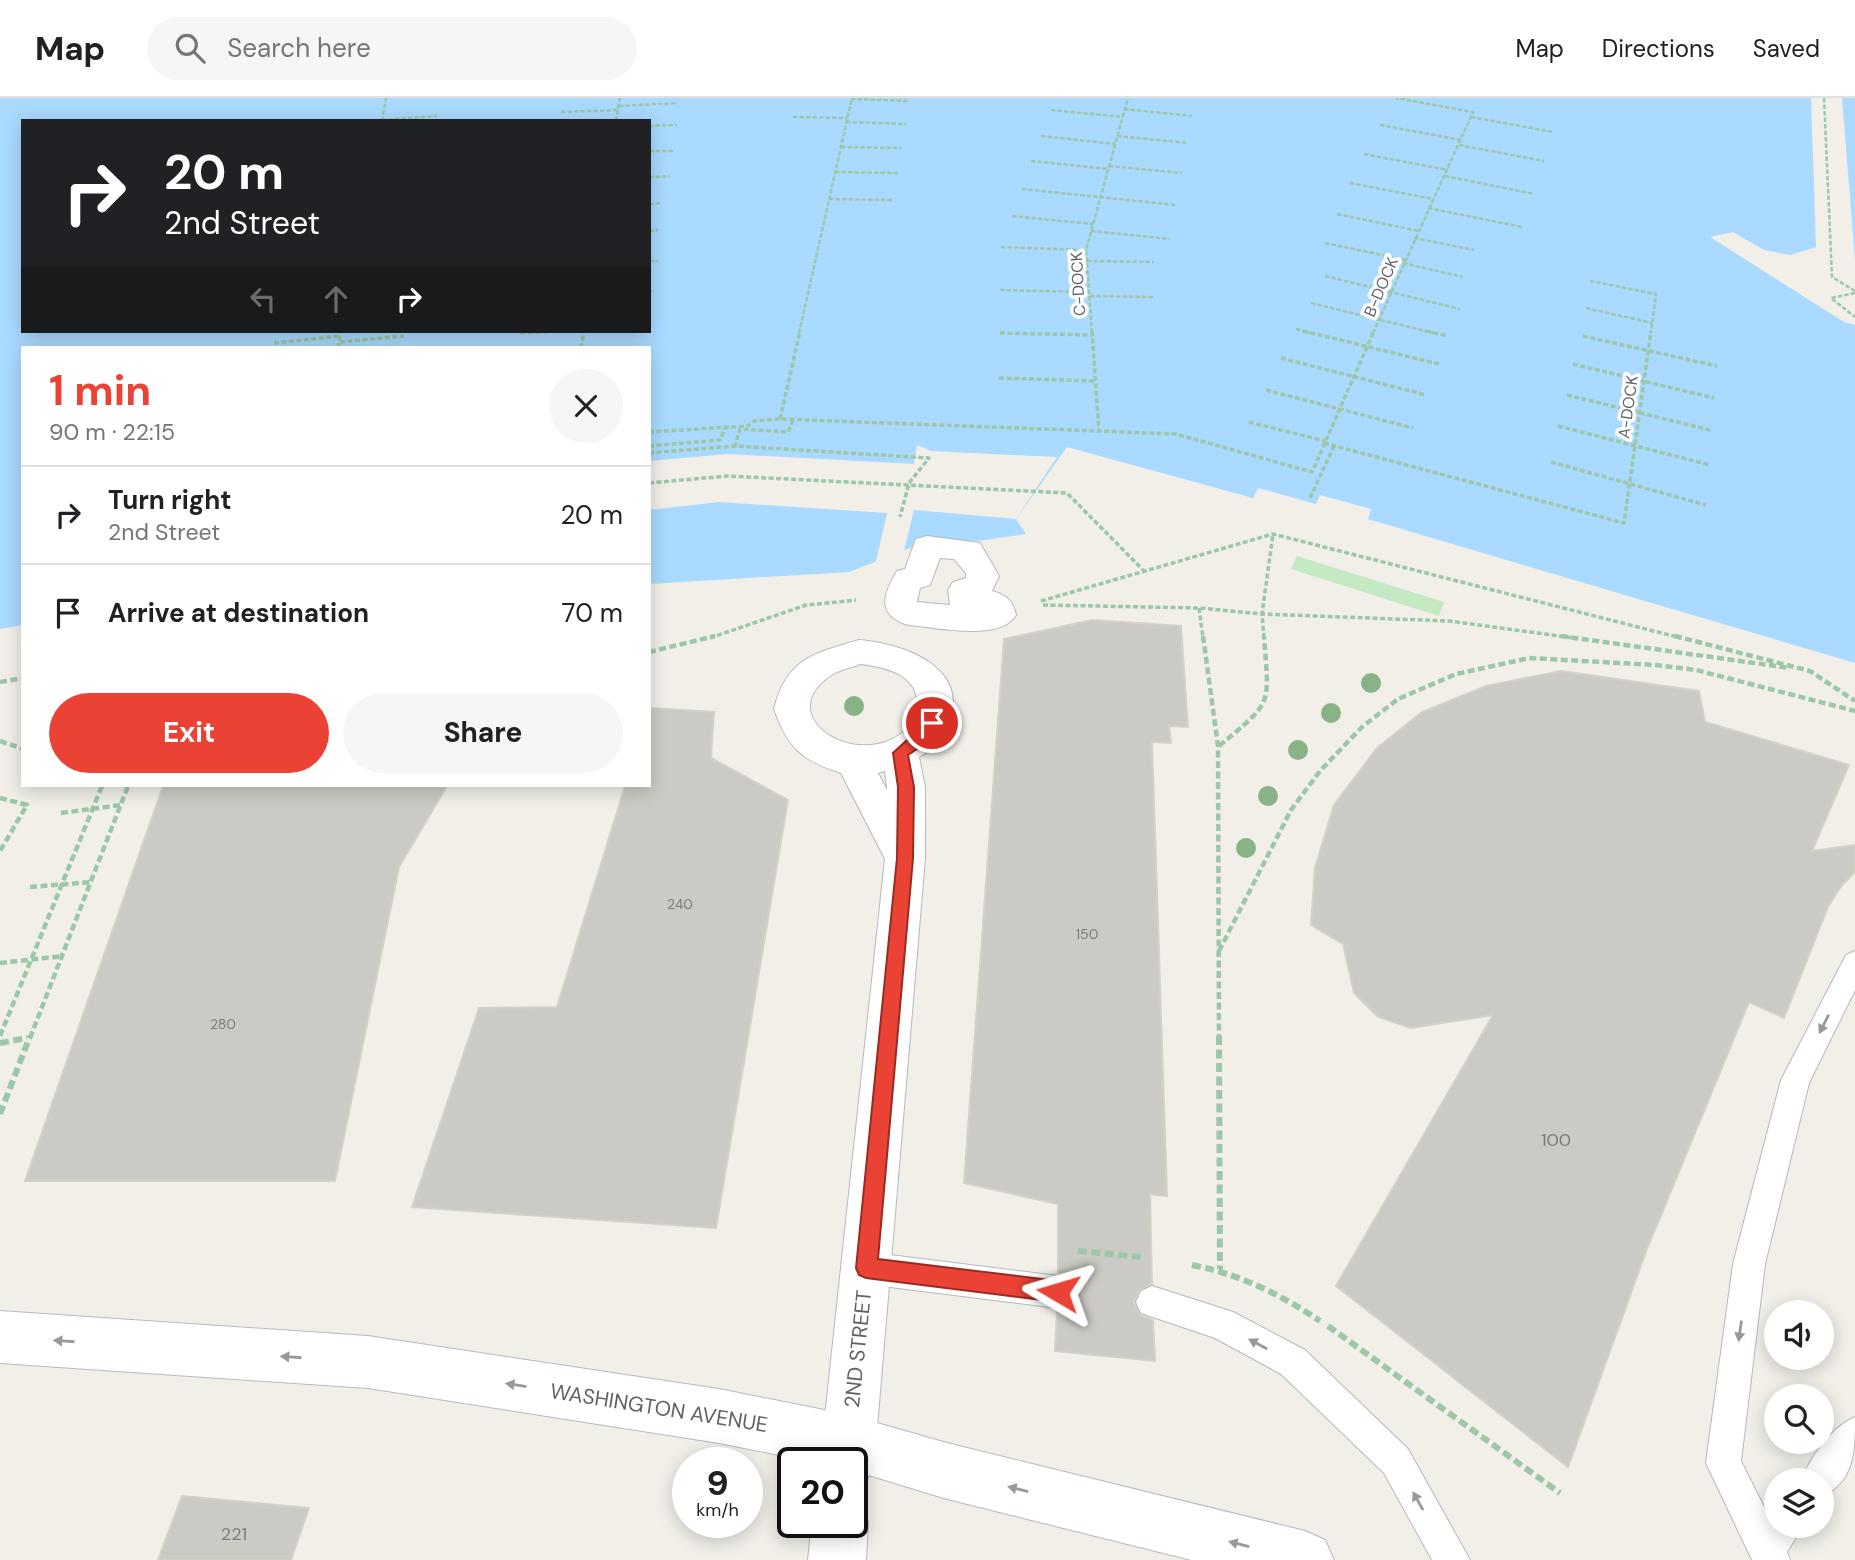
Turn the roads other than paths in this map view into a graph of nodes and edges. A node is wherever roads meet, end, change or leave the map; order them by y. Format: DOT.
graph roads {
  1 [pos="900,753"];
  2 [pos="853,761"];
  3 [pos="905,858"];
  4 [pos="1855,963"];
  5 [pos="866,1268"];
  6 [pos="1058,1292"];
  7 [pos="1152,1302"];
  8 [pos="0,1337"];
  9 [pos="1855,1434"];
  10 [pos="827,1447"];
  11 [pos="848,1447"];
  12 [pos="868,1457"];
  13 [pos="1828,1468"];
  14 [pos="839,1538"];
  15 [pos="1774,1545"];
  16 [pos="836,1560"];
  17 [pos="1305,1560"];
  18 [pos="1452,1560"];
  1 -- 2 [label="street"];
  1 -- 2 [label="street"];
  1 -- 3 [label="street, 2ND STREET"];
  2 -- 3 [label="street"];
  3 -- 5 [label="street, 2ND STREET"];
  4 -- 15 [label="lane, one-way"];
  5 -- 6 [label="lane"];
  5 -- 11 [label="street, 2ND STREET"];
  18 -- 7 [label="lane, one-way"];
  10 -- 8 [label="street, WASHINGTON AVENUE, one-way"];
  9 -- 13 [label="lane"];
  17 -- 12 [label="street, WASHINGTON AVENUE, one-way"];
  14 -- 16 [label="street"];
}
